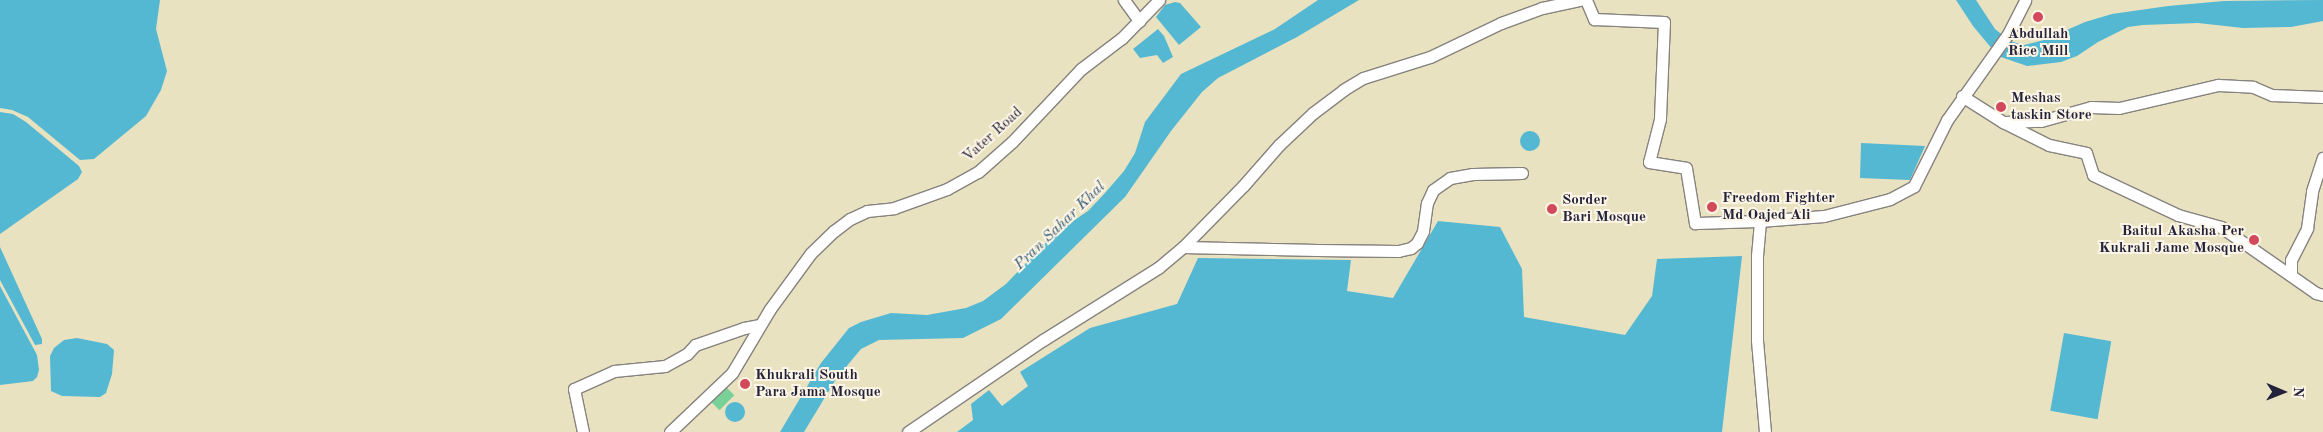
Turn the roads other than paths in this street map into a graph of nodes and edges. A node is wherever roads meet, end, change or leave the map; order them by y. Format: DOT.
graph roads {
  1 [pos="1124,0"];
  2 [pos="1159,0"];
  3 [pos="1580,0"];
  4 [pos="1586,0"];
  5 [pos="2025,0"];
  6 [pos="1139,21"];
  7 [pos="1962,96"];
  8 [pos="2323,97"];
  9 [pos="2003,122"];
  10 [pos="2323,158"];
  11 [pos="1522,173"];
  12 [pos="1760,220"];
  13 [pos="1183,247"];
  14 [pos="2291,275"];
  15 [pos="2323,295"];
  16 [pos="760,325"];
  17 [pos="583,432"];
  18 [pos="670,432"];
  19 [pos="908,432"];
  20 [pos="1765,432"];
  1 -- 6 [label="street"];
  2 -- 6 [label="street, Vater Road"];
  3 -- 13 [label="street"];
  4 -- 12 [label="street"];
  5 -- 7 [label="street"];
  6 -- 16 [label="street, Vater Road"];
  7 -- 9 [label="street"];
  7 -- 12 [label="street"];
  8 -- 9 [label="street"];
  9 -- 14 [label="street"];
  10 -- 14 [label="street"];
  11 -- 13 [label="street"];
  12 -- 20 [label="street"];
  13 -- 19 [label="street"];
  14 -- 15 [label="street"];
  16 -- 17 [label="street"];
  16 -- 18 [label="street, Vater Road"];
}
